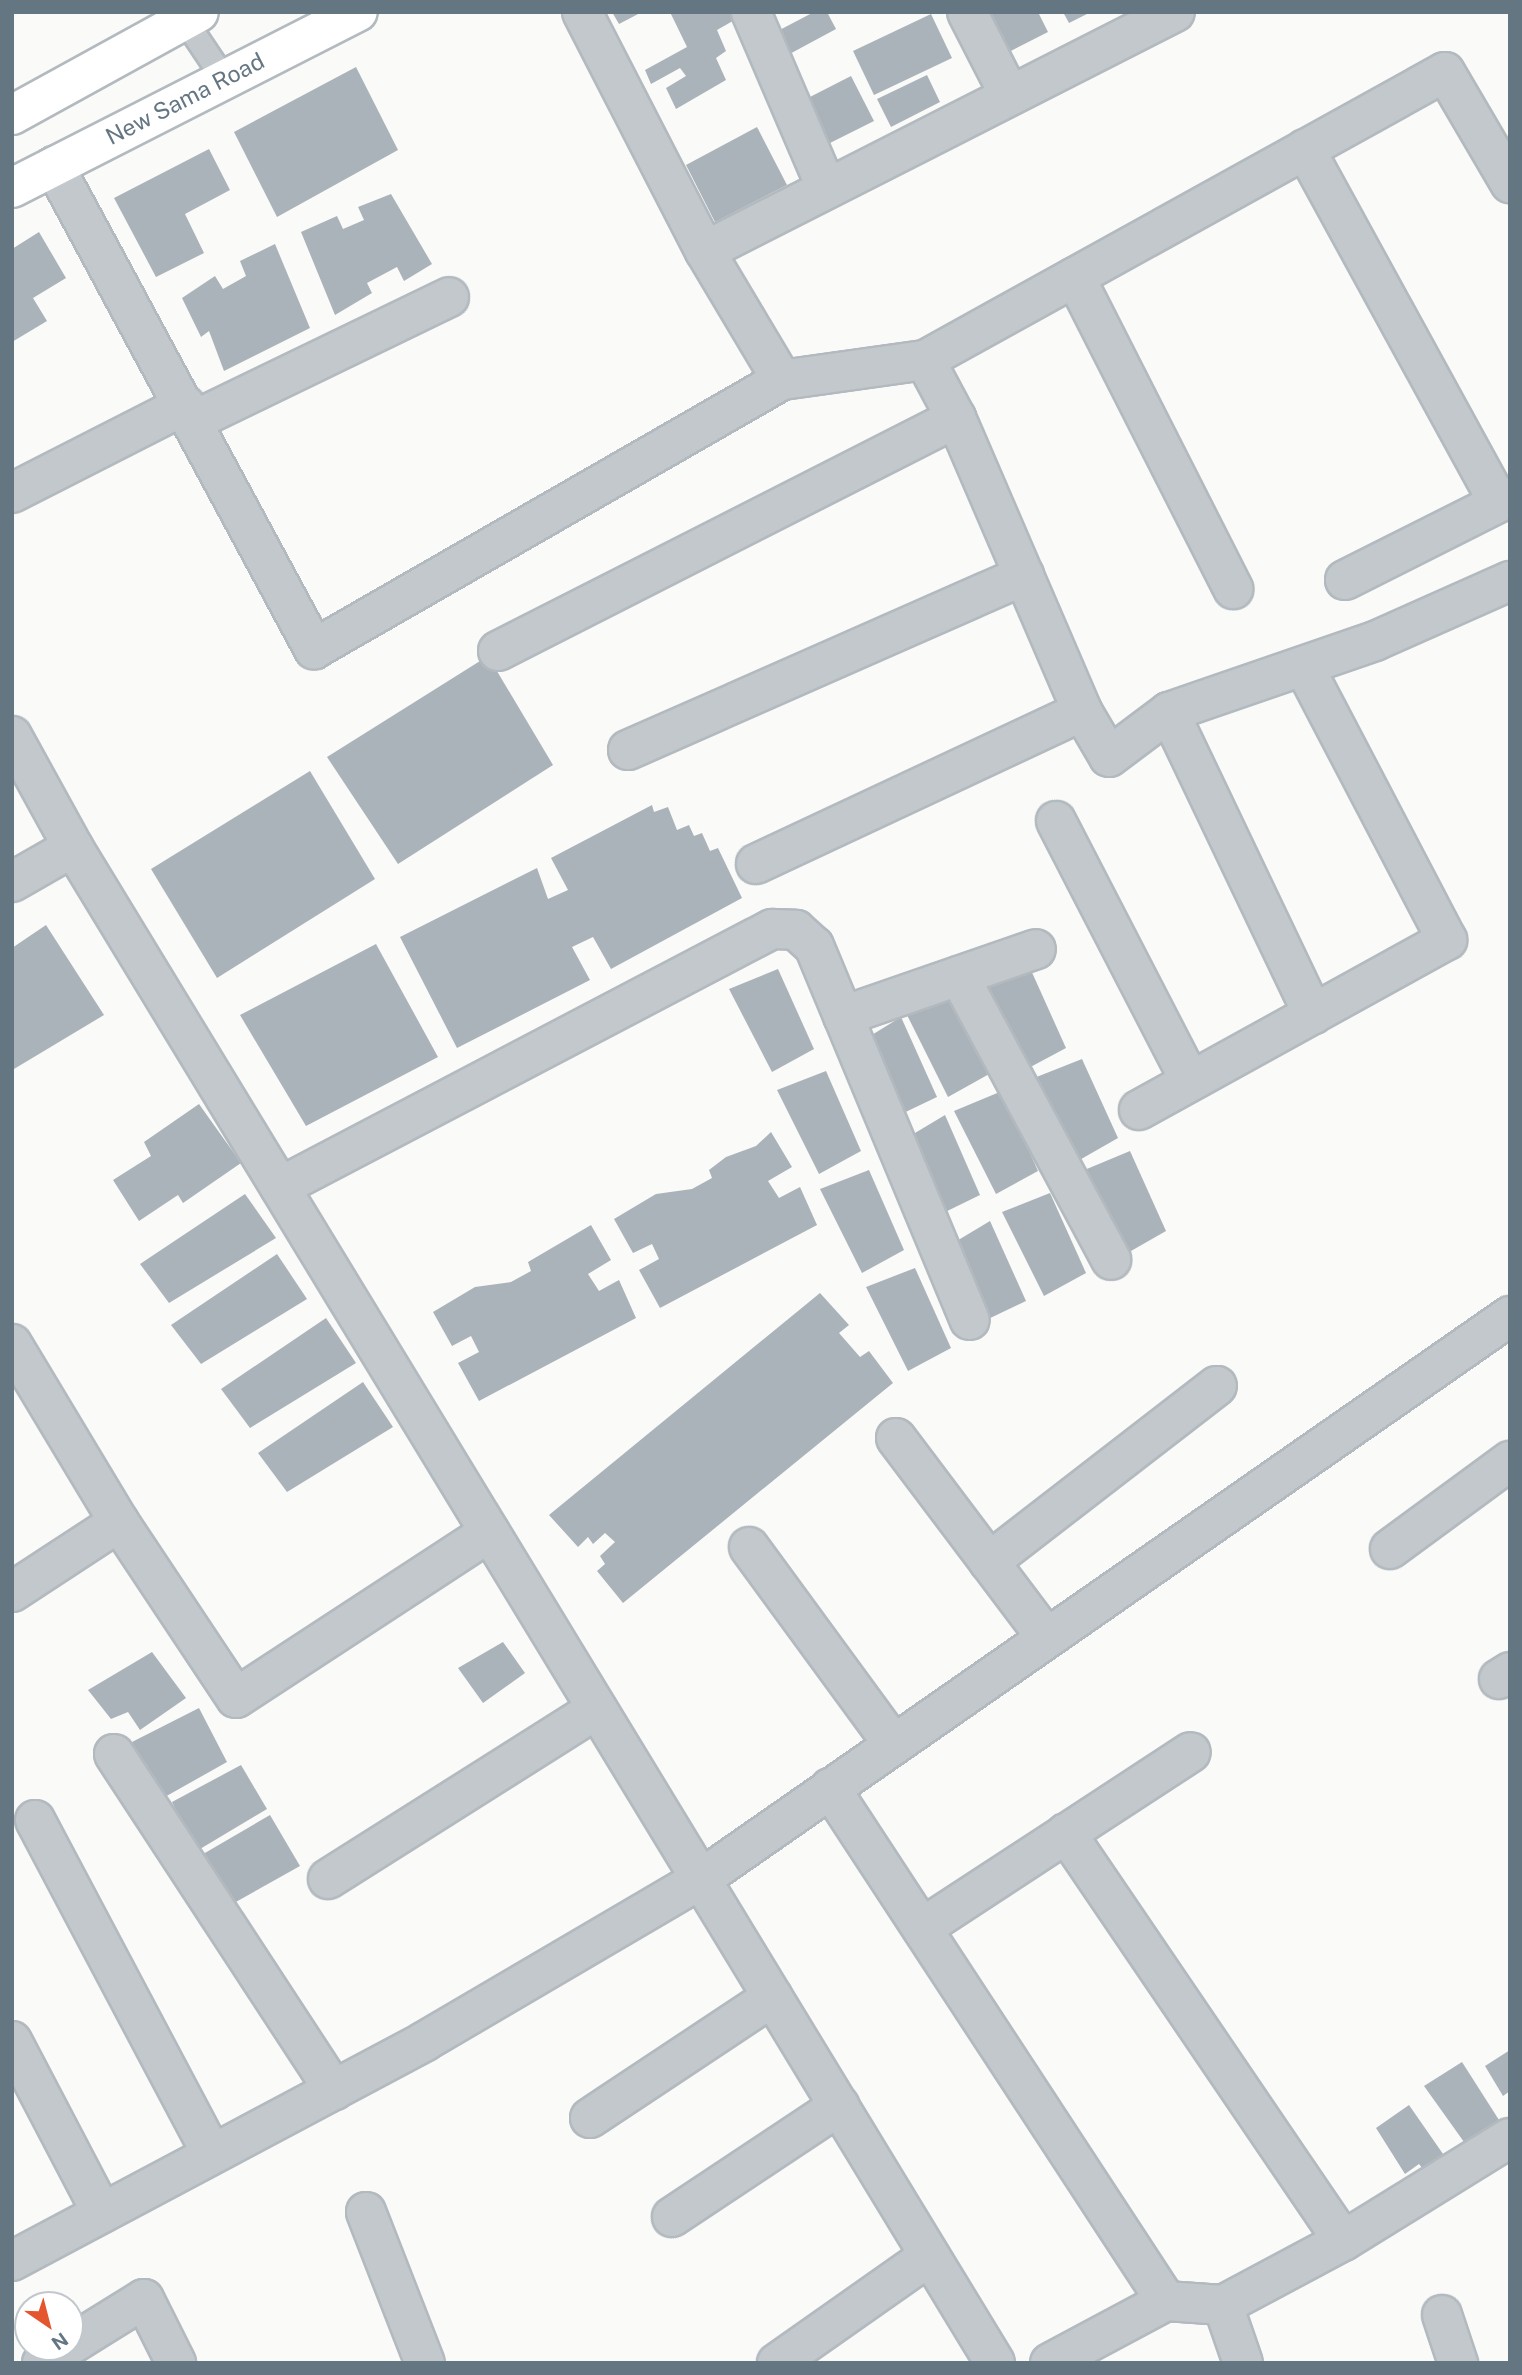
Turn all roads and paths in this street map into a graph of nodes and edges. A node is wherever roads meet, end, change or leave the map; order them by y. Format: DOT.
graph roads {
  1 [pos="358,12"];
  2 [pos="582,12"];
  3 [pos="751,12"];
  4 [pos="967,12"];
  5 [pos="1175,12"];
  6 [pos="187,15"];
  7 [pos="224,79"];
  8 [pos="1010,96"];
  9 [pos="12,115"];
  10 [pos="1306,149"];
  11 [pos="54,166"];
  12 [pos="1510,183"];
  13 [pos="827,187"];
  14 [pos="12,188"];
  15 [pos="705,251"];
  16 [pos="1075,277"];
  17 [pos="449,297"];
  18 [pos="925,360"];
  19 [pos="782,380"];
  20 [pos="190,412"];
  21 [pos="956,418"];
  22 [pos="12,493"];
  23 [pos="1504,499"];
  24 [pos="1024,576"];
  25 [pos="1345,580"];
  26 [pos="1510,581"];
  27 [pos="1233,589"];
  28 [pos="498,651"];
  29 [pos="1304,666"];
  30 [pos="1082,711"];
  31 [pos="1169,712"];
  32 [pos="12,736"];
  33 [pos="628,750"];
  34 [pos="1056,821"];
  35 [pos="73,846"];
  36 [pos="756,864"];
  37 [pos="12,882"];
  38 [pos="1037,949"];
  39 [pos="959,976"];
  40 [pos="1313,1014"];
  41 [pos="842,1016"];
  42 [pos="1190,1081"];
  43 [pos="1139,1110"];
  44 [pos="280,1187"];
  45 [pos="1111,1260"];
  46 [pos="970,1320"];
  47 [pos="1507,1324"];
  48 [pos="12,1345"];
  49 [pos="1217,1385"];
  50 [pos="896,1438"];
  51 [pos="1510,1461"];
  52 [pos="118,1522"];
  53 [pos="489,1532"];
  54 [pos="749,1547"];
  55 [pos="1390,1549"];
  56 [pos="989,1562"];
  57 [pos="12,1592"];
  58 [pos="1045,1636"];
  59 [pos="597,1709"];
  60 [pos="893,1744"];
  61 [pos="1191,1752"];
  62 [pos="114,1754"];
  63 [pos="830,1788"];
  64 [pos="35,1820"];
  65 [pos="1066,1833"];
  66 [pos="328,1879"];
  67 [pos="701,1879"];
  68 [pos="922,1928"];
  69 [pos="772,1997"];
  70 [pos="12,2041"];
  71 [pos="334,2090"];
  72 [pos="839,2106"];
  73 [pos="590,2118"];
  74 [pos="1510,2138"];
  75 [pos="212,2154"];
  76 [pos="366,2212"];
  77 [pos="102,2213"];
  78 [pos="672,2217"];
  79 [pos="1343,2241"];
  80 [pos="929,2256"];
  81 [pos="12,2261"];
  82 [pos="1166,2301"];
  83 [pos="1223,2305"];
  84 [pos="1442,2315"];
  85 [pos="84,2337"];
  86 [pos="176,2363"];
  87 [pos="425,2363"];
  88 [pos="777,2363"];
  89 [pos="995,2363"];
  90 [pos="1050,2363"];
  91 [pos="1243,2363"];
  92 [pos="1458,2363"];
  1 -- 7 [label="main road, New Sama Road"];
  2 -- 15 [label="street"];
  3 -- 13 [label="street"];
  4 -- 8 [label="street"];
  5 -- 8 [label="street"];
  6 -- 7 [label="lane"];
  6 -- 9 [label="main road"];
  7 -- 11 [label="main road, New Sama Road"];
  8 -- 13 [label="street"];
  10 -- 12 [label="street"];
  10 -- 16 [label="street"];
  10 -- 23 [label="street"];
  11 -- 14 [label="main road, New Sama Road"];
  11 -- 20 [label="street"];
  13 -- 15 [label="street"];
  15 -- 19 [label="street"];
  16 -- 18 [label="street"];
  16 -- 27 [label="street"];
  17 -- 20 [label="street"];
  18 -- 19 [label="street"];
  18 -- 21 [label="street"];
  19 -- 20 [label="street"];
  20 -- 22 [label="street"];
  21 -- 24 [label="street"];
  21 -- 28 [label="street"];
  23 -- 25 [label="street"];
  24 -- 30 [label="street"];
  24 -- 33 [label="street"];
  26 -- 29 [label="street"];
  29 -- 31 [label="street"];
  29 -- 40 [label="street"];
  30 -- 31 [label="street"];
  30 -- 36 [label="street"];
  31 -- 40 [label="street"];
  32 -- 35 [label="street"];
  34 -- 42 [label="street"];
  35 -- 37 [label="street"];
  35 -- 44 [label="street"];
  38 -- 39 [label="street"];
  39 -- 41 [label="street"];
  39 -- 45 [label="street"];
  40 -- 42 [label="street"];
  41 -- 44 [label="street"];
  41 -- 46 [label="street"];
  42 -- 43 [label="street"];
  44 -- 53 [label="street"];
  47 -- 58 [label="street"];
  48 -- 52 [label="street"];
  49 -- 56 [label="street"];
  50 -- 56 [label="street"];
  51 -- 55 [label="street"];
  52 -- 53 [label="street"];
  52 -- 57 [label="street"];
  53 -- 59 [label="street"];
  54 -- 60 [label="street"];
  56 -- 58 [label="street"];
  58 -- 60 [label="street"];
  59 -- 66 [label="street"];
  59 -- 67 [label="street"];
  60 -- 63 [label="street"];
  61 -- 65 [label="street"];
  62 -- 71 [label="street"];
  63 -- 67 [label="street"];
  63 -- 68 [label="street"];
  64 -- 75 [label="street"];
  65 -- 68 [label="street"];
  65 -- 79 [label="street"];
  67 -- 69 [label="street"];
  67 -- 71 [label="street"];
  68 -- 82 [label="street"];
  69 -- 72 [label="street"];
  69 -- 73 [label="street"];
  70 -- 77 [label="street"];
  71 -- 75 [label="street"];
  72 -- 78 [label="street"];
  72 -- 80 [label="street"];
  74 -- 79 [label="street"];
  75 -- 77 [label="street"];
  76 -- 87 [label="street"];
  77 -- 81 [label="street"];
  79 -- 83 [label="street"];
  80 -- 88 [label="street"];
  80 -- 89 [label="street"];
  82 -- 83 [label="street"];
  82 -- 90 [label="street"];
  83 -- 91 [label="street"];
  84 -- 92 [label="street"];
  85 -- 86 [label="street"];
}
